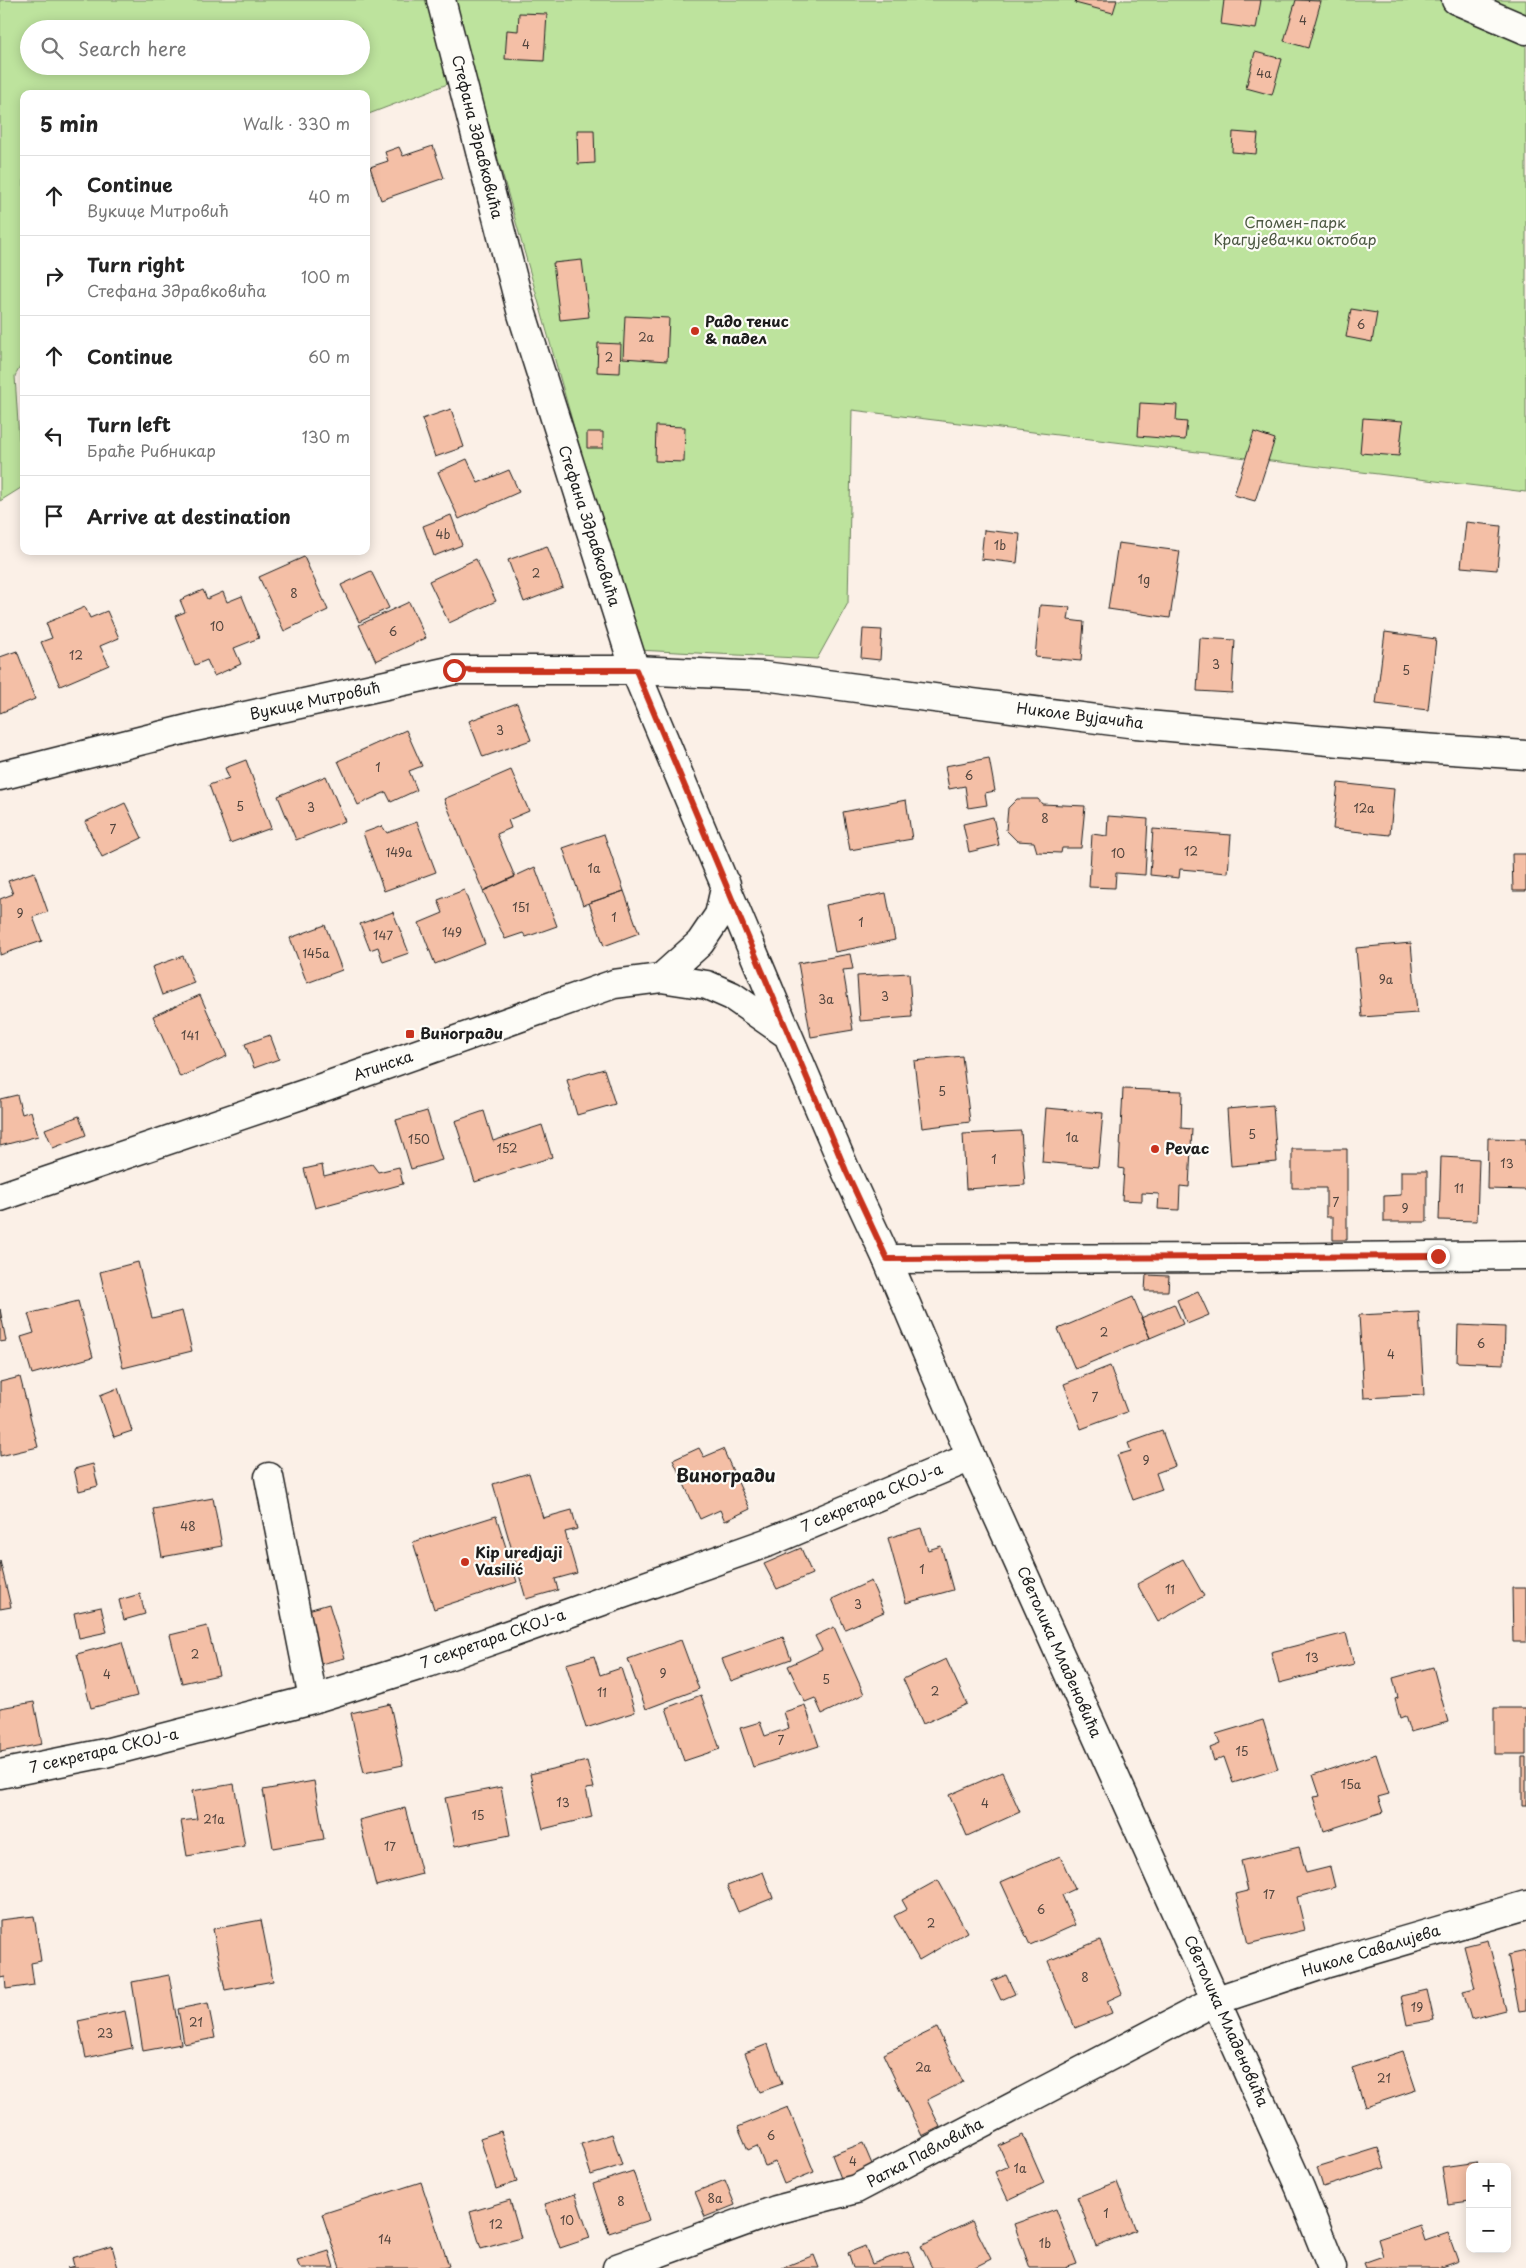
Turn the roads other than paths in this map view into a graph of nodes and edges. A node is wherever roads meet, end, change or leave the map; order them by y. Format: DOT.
graph roads {
  1 [pos="441,0"];
  2 [pos="1456,0"];
  3 [pos="1526,30"];
  4 [pos="636,670"];
  5 [pos="1526,755"];
  6 [pos="0,776"];
  7 [pos="726,884"];
  8 [pos="661,978"];
  9 [pos="788,1035"];
  10 [pos="0,1197"];
  11 [pos="1526,1255"];
  12 [pos="887,1259"];
  13 [pos="970,1457"];
  14 [pos="268,1477"];
  15 [pos="313,1699"];
  16 [pos="0,1774"];
  17 [pos="1526,1905"];
  18 [pos="1217,2000"];
  19 [pos="617,2268"];
  20 [pos="1332,2268"];
  1 -- 4 [label="street, Стефана Здравковића"];
  2 -- 3 [label="street"];
  4 -- 5 [label="street, Николе Вујачића"];
  4 -- 6 [label="street, Вукице Митровић"];
  4 -- 7 [label="street, Стефана Здравковића"];
  7 -- 8 [label="street"];
  7 -- 9 [label="street, Стефана Здравковића"];
  8 -- 9 [label="street, Атинска"];
  8 -- 10 [label="street, Атинска"];
  9 -- 12 [label="street, Светолика Младеновића"];
  11 -- 12 [label="street"];
  12 -- 13 [label="street, Светолика Младеновића"];
  13 -- 15 [label="street, 7 секретара СКОЈ-а"];
  13 -- 18 [label="street, Светолика Младеновића"];
  14 -- 15 [label="street"];
  15 -- 16 [label="street, 7 секретара СКОЈ-а"];
  17 -- 18 [label="street, Николе Савалијева"];
  18 -- 19 [label="street, Ратка Павловића"];
  18 -- 20 [label="street, Светолика Младеновића"];
}
